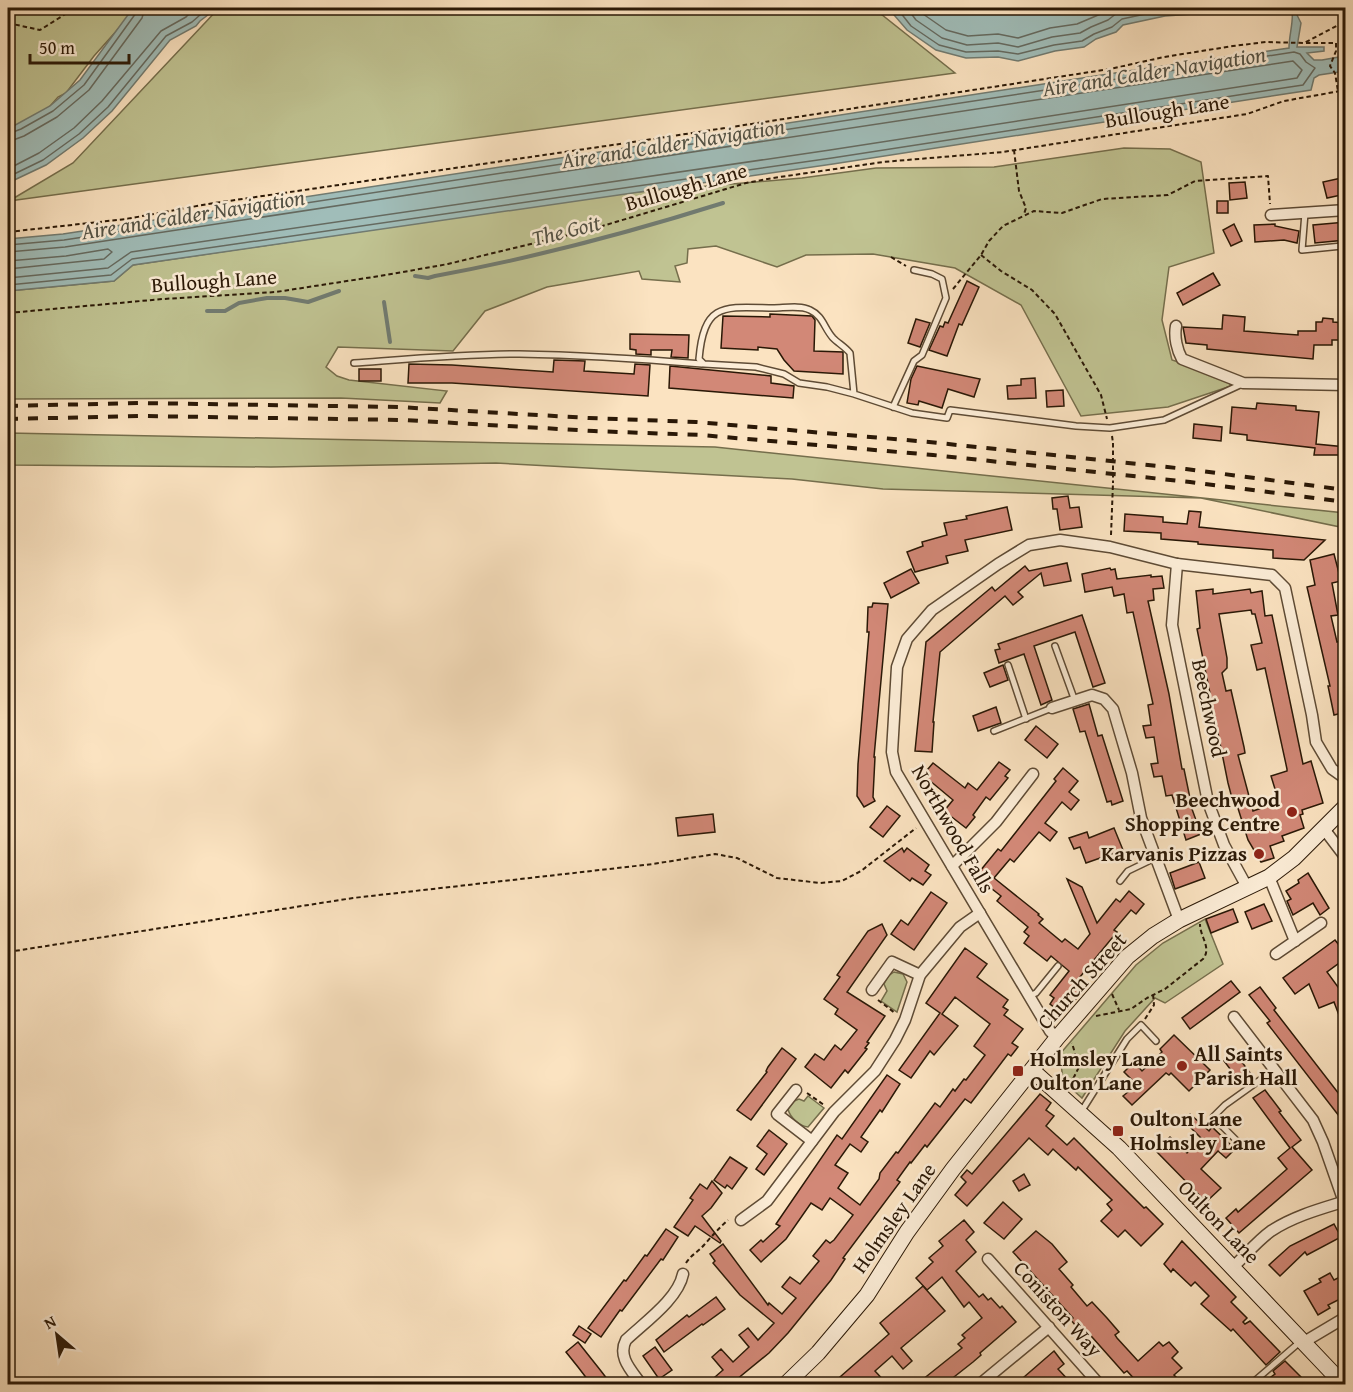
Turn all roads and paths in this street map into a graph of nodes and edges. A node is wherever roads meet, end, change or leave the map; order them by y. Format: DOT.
graph roads {
  1 [pos="75,8"];
  2 [pos="1346,21"];
  3 [pos="8,23"];
  4 [pos="1302,43"];
  5 [pos="1346,90"];
  6 [pos="1338,92"];
  7 [pos="1014,150"];
  8 [pos="1346,210"];
  9 [pos="1305,213"];
  10 [pos="1271,215"];
  11 [pos="1024,216"];
  12 [pos="8,232"];
  13 [pos="1342,246"];
  14 [pos="981,255"];
  15 [pos="891,257"];
  16 [pos="914,270"];
  17 [pos="946,298"];
  18 [pos="8,313"];
  19 [pos="1176,326"];
  20 [pos="354,363"];
  21 [pos="704,364"];
  22 [pos="1243,383"];
  23 [pos="1346,385"];
  24 [pos="854,394"];
  25 [pos="893,407"];
  26 [pos="1110,428"];
  27 [pos="1113,442"];
  28 [pos="1110,547"];
  29 [pos="1177,564"];
  30 [pos="1055,646"];
  31 [pos="1008,665"];
  32 [pos="1074,701"];
  33 [pos="1052,708"];
  34 [pos="1026,719"];
  35 [pos="994,731"];
  36 [pos="1033,774"];
  37 [pos="1346,779"];
  38 [pos="1346,806"];
  39 [pos="925,821"];
  40 [pos="1324,829"];
  41 [pos="1155,858"];
  42 [pos="1346,858"];
  43 [pos="952,866"];
  44 [pos="1269,877"];
  45 [pos="1120,881"];
  46 [pos="1247,887"];
  47 [pos="1200,909"];
  48 [pos="980,913"];
  49 [pos="1179,920"];
  50 [pos="1321,923"];
  51 [pos="1295,941"];
  52 [pos="8,952"];
  53 [pos="1276,954"];
  54 [pos="1058,966"];
  55 [pos="920,975"];
  56 [pos="872,990"];
  57 [pos="1153,994"];
  58 [pos="1029,996"];
  59 [pos="1234,1017"];
  60 [pos="904,1020"];
  61 [pos="1072,1022"];
  62 [pos="1141,1025"];
  63 [pos="1057,1038"];
  64 [pos="1156,1041"];
  65 [pos="1275,1069"];
  66 [pos="1033,1071"];
  67 [pos="796,1090"];
  68 [pos="1063,1098"];
  69 [pos="834,1112"];
  70 [pos="1080,1113"];
  71 [pos="812,1141"];
  72 [pos="1240,1144"];
  73 [pos="1345,1202"];
  74 [pos="741,1220"];
  75 [pos="988,1260"];
  76 [pos="1233,1267"];
  77 [pos="683,1274"];
  78 [pos="1346,1317"];
  79 [pos="1049,1327"];
  80 [pos="1303,1341"];
  81 [pos="641,1384"];
  82 [pos="786,1384"];
  83 [pos="980,1384"];
  84 [pos="1099,1384"];
  85 [pos="1251,1384"];
  86 [pos="1343,1384"];
  1 -- 3 [label="path"];
  2 -- 4 [label="path"];
  4 -- 6 [label="path"];
  4 -- 12 [label="path"];
  5 -- 6 [label="path, Bullough Lane"];
  6 -- 7 [label="path, Bullough Lane"];
  7 -- 11 [label="path"];
  7 -- 18 [label="path, Bullough Lane"];
  8 -- 9 [label="street"];
  9 -- 10 [label="street"];
  9 -- 13 [label="lane"];
  10 -- 11 [label="path"];
  11 -- 14 [label="path"];
  14 -- 17 [label="path"];
  14 -- 26 [label="path"];
  15 -- 16 [label="path"];
  16 -- 17 [label="lane"];
  17 -- 25 [label="lane"];
  19 -- 22 [label="street"];
  20 -- 21 [label="lane"];
  21 -- 24 [label="lane"];
  21 -- 24 [label="lane"];
  22 -- 23 [label="street"];
  22 -- 26 [label="lane"];
  24 -- 25 [label="lane"];
  25 -- 26 [label="lane"];
  27 -- 28 [label="path, bridge"];
  28 -- 29 [label="street"];
  28 -- 39 [label="street, Northwood Falls"];
  29 -- 37 [label="street"];
  29 -- 46 [label="street, Beechwood"];
  30 -- 32 [label="lane"];
  31 -- 34 [label="lane"];
  32 -- 33 [label="street"];
  32 -- 41 [label="street"];
  33 -- 34 [label="lane"];
  34 -- 35 [label="lane"];
  36 -- 43 [label="street"];
  38 -- 40 [label="street, Church Street"];
  39 -- 43 [label="street, Northwood Falls"];
  39 -- 52 [label="path"];
  40 -- 42 [label="street"];
  40 -- 44 [label="street, Church Street"];
  41 -- 45 [label="lane"];
  41 -- 49 [label="street"];
  43 -- 48 [label="street, Northwood Falls"];
  44 -- 46 [label="street, Church Street"];
  44 -- 51 [label="street"];
  46 -- 47 [label="street, Church Street"];
  47 -- 49 [label="street, Church Street"];
  47 -- 57 [label="path"];
  48 -- 55 [label="street"];
  48 -- 58 [label="street, Northwood Falls"];
  49 -- 61 [label="street, Church Street"];
  50 -- 51 [label="street"];
  51 -- 53 [label="street"];
  54 -- 58 [label="lane"];
  55 -- 56 [label="street"];
  55 -- 60 [label="street"];
  56 -- 60 [label="path"];
  57 -- 61 [label="path"];
  57 -- 62 [label="path"];
  58 -- 63 [label="street, Northwood Falls"];
  59 -- 65 [label="street"];
  60 -- 69 [label="street"];
  61 -- 63 [label="street, Church Street"];
  61 -- 68 [label="path"];
  62 -- 64 [label="lane"];
  62 -- 70 [label="lane"];
  63 -- 66 [label="street, Church Street"];
  65 -- 72 [label="lane"];
  65 -- 73 [label="street"];
  66 -- 68 [label="street, Oulton Lane"];
  66 -- 82 [label="street, Holmsley Lane"];
  67 -- 69 [label="path"];
  67 -- 71 [label="street"];
  68 -- 70 [label="street, Oulton Lane"];
  69 -- 71 [label="street"];
  70 -- 76 [label="street, Oulton Lane"];
  71 -- 74 [label="street"];
  73 -- 76 [label="street"];
  74 -- 77 [label="path"];
  75 -- 79 [label="street, Coniston Way"];
  76 -- 80 [label="street, Oulton Lane"];
  77 -- 81 [label="street"];
  78 -- 80 [label="street"];
  79 -- 83 [label="street"];
  79 -- 84 [label="street, Coniston Way"];
  80 -- 85 [label="lane"];
  80 -- 86 [label="street, Oulton Lane"];
}
